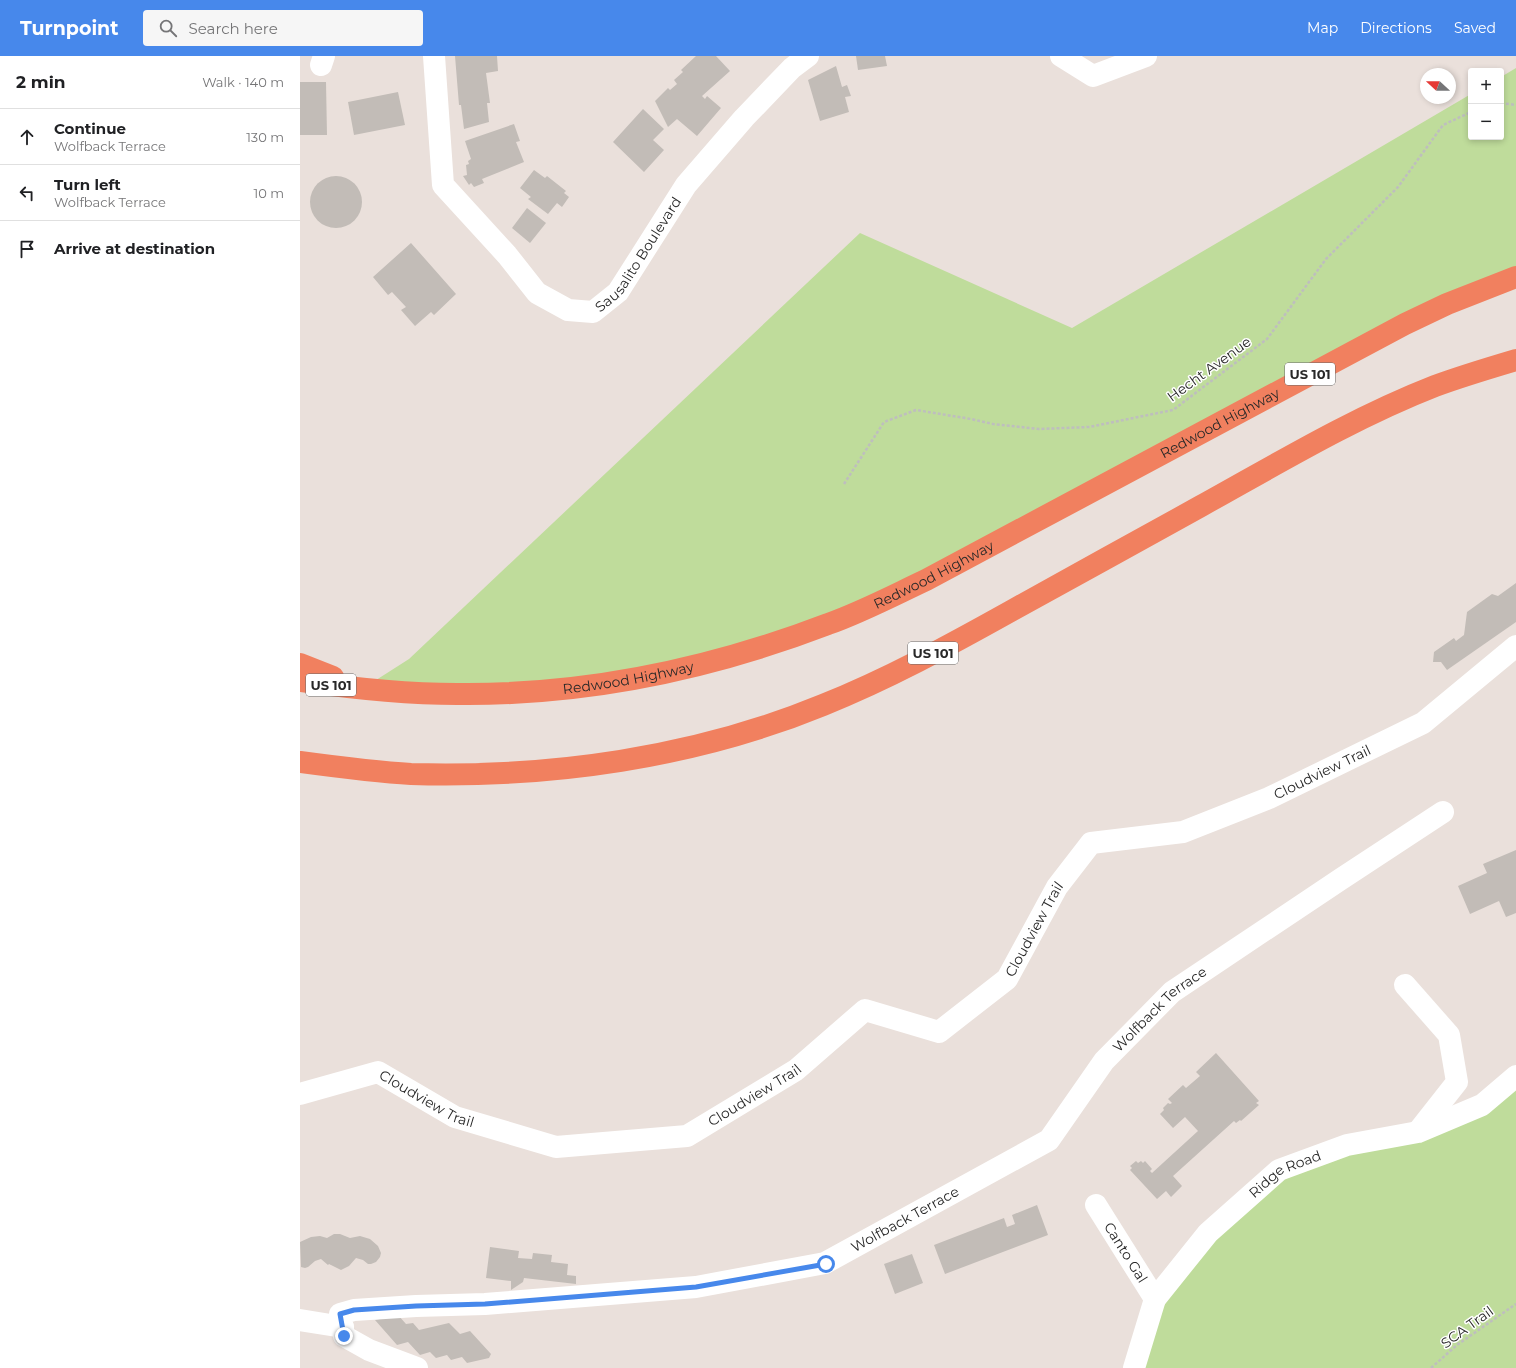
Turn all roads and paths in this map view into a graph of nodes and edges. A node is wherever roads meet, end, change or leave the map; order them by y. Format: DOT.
graph roads {
  1 [pos="434,56"];
  2 [pos="808,56"];
  3 [pos="1061,56"];
  4 [pos="1146,56"];
  5 [pos="1504,103"];
  6 [pos="1516,105"];
  7 [pos="1468,113"];
  8 [pos="1516,277"];
  9 [pos="1516,360"];
  10 [pos="844,484"];
  11 [pos="1516,646"];
  12 [pos="300,664"];
  13 [pos="300,681"];
  14 [pos="362,689"];
  15 [pos="300,762"];
  16 [pos="1443,812"];
  17 [pos="1405,985"];
  18 [pos="1516,1076"];
  19 [pos="300,1094"];
  20 [pos="1418,1132"];
  21 [pos="1096,1205"];
  22 [pos="1155,1299"];
  23 [pos="1516,1304"];
  24 [pos="300,1320"];
  25 [pos="343,1327"];
  26 [pos="417,1368"];
  27 [pos="1134,1368"];
  28 [pos="1432,1368"];
  1 -- 2 [label="street, Sausalito Boulevard"];
  3 -- 4 [label="street"];
  5 -- 6 [label="path"];
  7 -- 10 [label="path, Hecht Avenue"];
  8 -- 14 [label="highway, Redwood Highway / US 101"];
  9 -- 15 [label="highway, US 101"];
  11 -- 19 [label="street, Cloudview Trail"];
  12 -- 14 [label="highway"];
  13 -- 14 [label="highway, Redwood Highway / US 101"];
  16 -- 25 [label="street, Wolfback Terrace"];
  17 -- 20 [label="street"];
  18 -- 20 [label="street, Ridge Road"];
  20 -- 22 [label="street, Ridge Road"];
  21 -- 22 [label="street, Canto Gal"];
  22 -- 27 [label="street, Ridge Road"];
  23 -- 28 [label="path, SCA Trail"];
  24 -- 25 [label="street"];
  25 -- 26 [label="street"];
}
